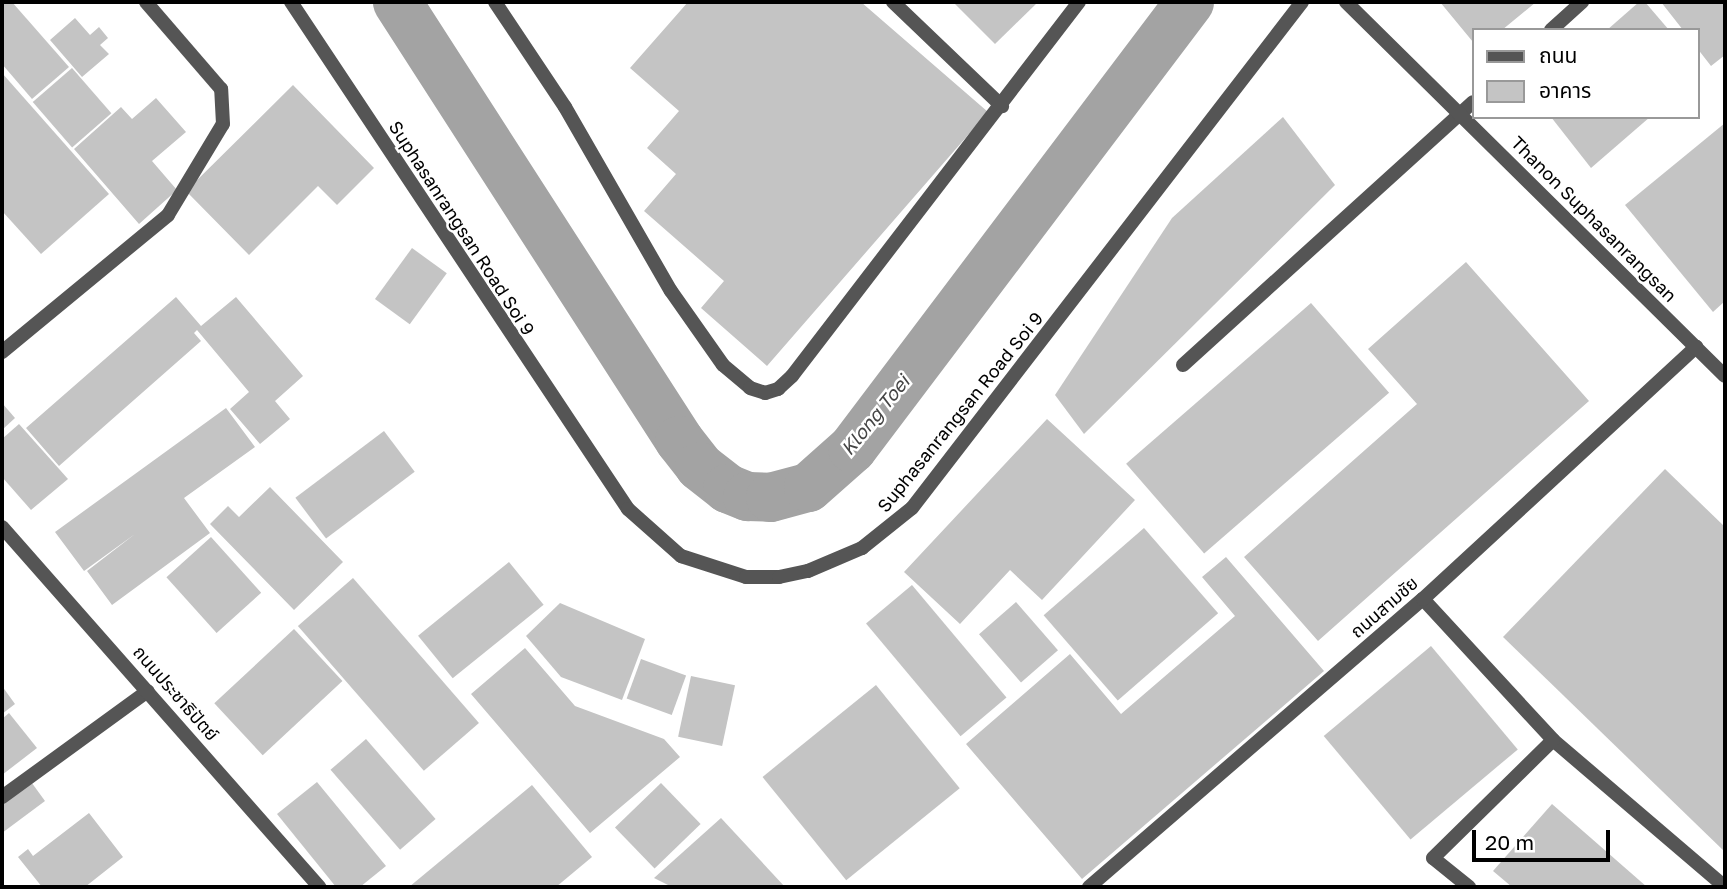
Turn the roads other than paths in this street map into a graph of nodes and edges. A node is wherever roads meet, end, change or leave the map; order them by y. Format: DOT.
graph roads {
  1 [pos="146,2"];
  2 [pos="291,2"];
  3 [pos="495,2"];
  4 [pos="893,2"];
  5 [pos="1079,2"];
  6 [pos="1303,2"];
  7 [pos="1346,2"];
  8 [pos="1582,2"];
  9 [pos="1553,28"];
  10 [pos="1472,103"];
  11 [pos="1002,106"];
  12 [pos="1460,114"];
  13 [pos="1696,347"];
  14 [pos="2,352"];
  15 [pos="1183,365"];
  16 [pos="1722,367"];
  17 [pos="2,527"];
  18 [pos="1423,599"];
  19 [pos="148,691"];
  20 [pos="1553,740"];
  21 [pos="2,797"];
  22 [pos="319,887"];
  23 [pos="1089,887"];
  24 [pos="1469,887"];
  25 [pos="1725,887"];
  1 -- 14 [label="street"];
  2 -- 6 [label="street, Suphasanrangsan Road Soi 9"];
  3 -- 11 [label="street"];
  4 -- 11 [label="street"];
  5 -- 11 [label="street"];
  7 -- 12 [label="street, Thanon Suphasanrangsan"];
  8 -- 9 [label="street"];
  10 -- 12 [label="street"];
  12 -- 13 [label="street, Thanon Suphasanrangsan"];
  12 -- 15 [label="street"];
  13 -- 16 [label="street, Thanon Suphasanrangsan"];
  13 -- 18 [label="street, ถนนสามชัย"];
  17 -- 19 [label="street, ถนนประชาธิปัตย์"];
  18 -- 20 [label="street"];
  18 -- 23 [label="street, ถนนสามชัย"];
  19 -- 21 [label="street"];
  19 -- 22 [label="street, ถนนประชาธิปัตย์"];
  20 -- 24 [label="street"];
  20 -- 25 [label="street"];
}
